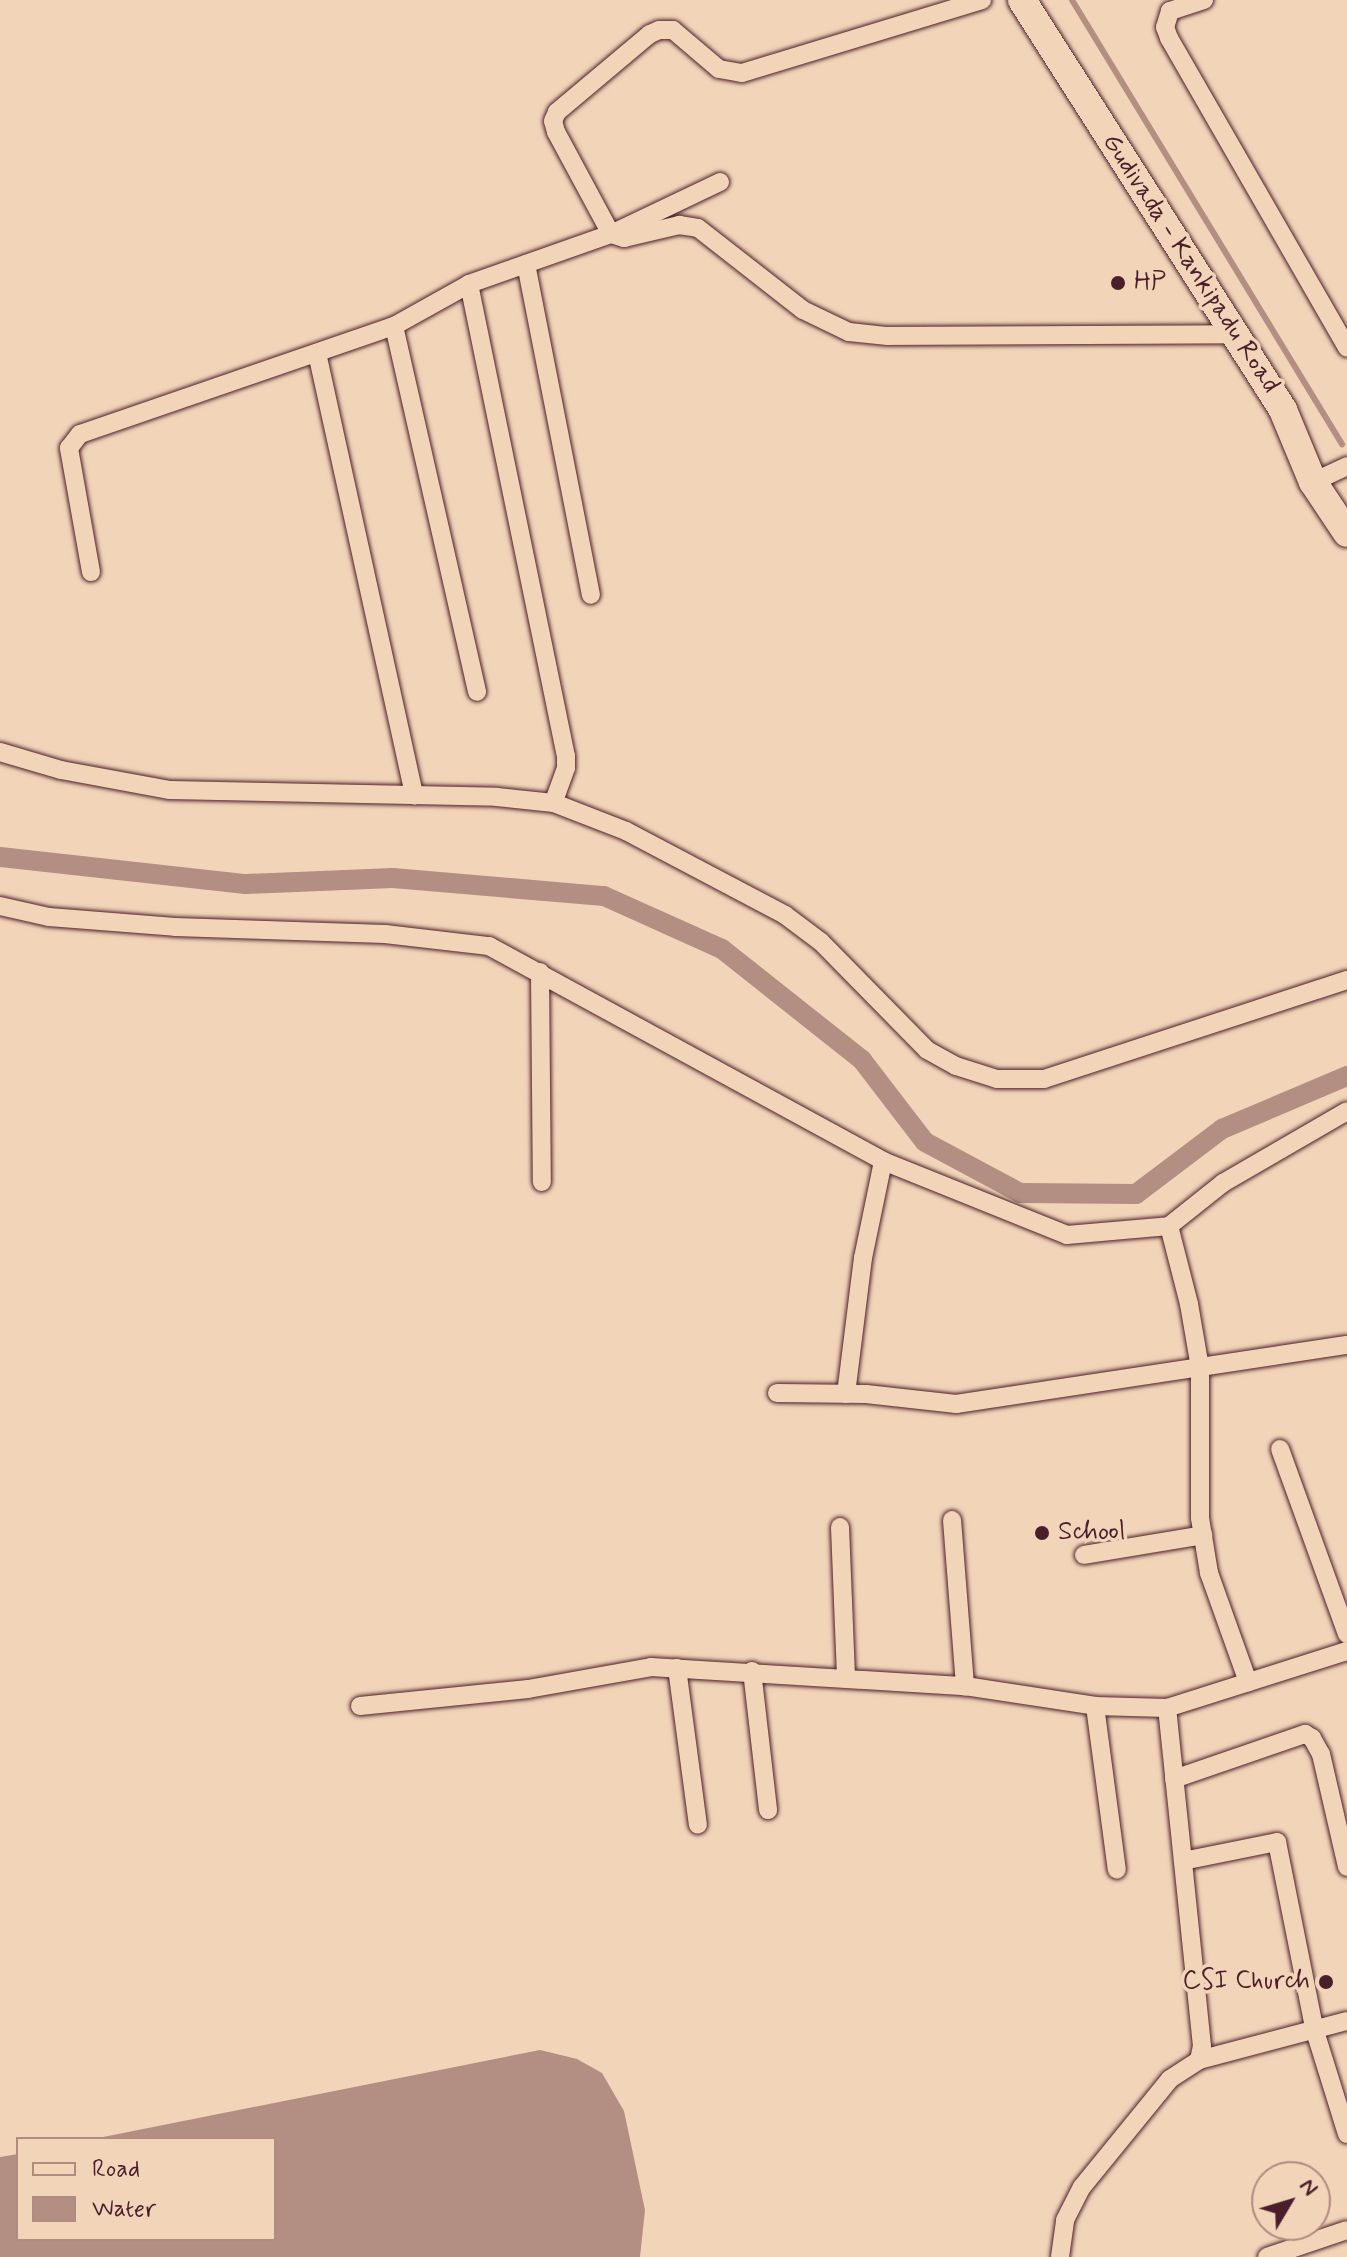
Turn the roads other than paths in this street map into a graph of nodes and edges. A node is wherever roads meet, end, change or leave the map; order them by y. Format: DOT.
graph roads {
  1 [pos="982,0"];
  2 [pos="1022,0"];
  3 [pos="1204,0"];
  4 [pos="720,182"];
  5 [pos="611,234"];
  6 [pos="526,264"];
  7 [pos="469,284"];
  8 [pos="394,326"];
  9 [pos="1233,334"];
  10 [pos="1347,347"];
  11 [pos="317,353"];
  12 [pos="1347,466"];
  13 [pos="1313,482"];
  14 [pos="1347,533"];
  15 [pos="91,572"];
  16 [pos="591,595"];
  17 [pos="477,692"];
  18 [pos="0,752"];
  19 [pos="414,796"];
  20 [pos="553,803"];
  21 [pos="0,906"];
  22 [pos="540,972"];
  23 [pos="1347,980"];
  24 [pos="1347,1111"];
  25 [pos="883,1161"];
  26 [pos="542,1182"];
  27 [pos="1169,1226"];
  28 [pos="1347,1345"];
  29 [pos="1200,1368"];
  30 [pos="777,1393"];
  31 [pos="846,1394"];
  32 [pos="1280,1449"];
  33 [pos="952,1520"];
  34 [pos="840,1527"];
  35 [pos="1203,1535"];
  36 [pos="1084,1555"];
  37 [pos="1347,1634"];
  38 [pos="1347,1651"];
  39 [pos="677,1668"];
  40 [pos="752,1671"];
  41 [pos="846,1677"];
  42 [pos="1248,1682"];
  43 [pos="965,1686"];
  44 [pos="360,1706"];
  45 [pos="1095,1706"];
  46 [pos="1167,1708"];
  47 [pos="1174,1779"];
  48 [pos="768,1810"];
  49 [pos="698,1825"];
  50 [pos="1183,1861"];
  51 [pos="1347,1867"];
  52 [pos="1117,1870"];
  53 [pos="1347,2021"];
  54 [pos="1314,2028"];
  55 [pos="1199,2060"];
  56 [pos="1347,2134"];
  57 [pos="1347,2230"];
  58 [pos="1060,2257"];
  59 [pos="1267,2257"];
  1 -- 5 [label="street"];
  2 -- 9 [label="main road, Gudivada - Kankipadu Road"];
  3 -- 10 [label="street"];
  4 -- 5 [label="street"];
  5 -- 6 [label="street"];
  5 -- 9 [label="street"];
  6 -- 7 [label="street"];
  6 -- 16 [label="street"];
  7 -- 8 [label="street"];
  7 -- 20 [label="street"];
  8 -- 11 [label="street"];
  8 -- 17 [label="street"];
  9 -- 13 [label="main road, Gudivada - Kankipadu Road"];
  11 -- 15 [label="street"];
  11 -- 19 [label="street"];
  12 -- 13 [label="street"];
  13 -- 14 [label="main road, Gudivada - Kankipadu Road"];
  18 -- 19 [label="street"];
  19 -- 20 [label="street"];
  20 -- 23 [label="street"];
  21 -- 22 [label="street"];
  22 -- 25 [label="street"];
  22 -- 26 [label="street"];
  24 -- 27 [label="street"];
  25 -- 27 [label="street"];
  25 -- 31 [label="street"];
  27 -- 29 [label="street"];
  28 -- 29 [label="street"];
  29 -- 31 [label="street"];
  29 -- 35 [label="street"];
  30 -- 31 [label="street"];
  32 -- 37 [label="street"];
  33 -- 43 [label="street"];
  34 -- 41 [label="street"];
  35 -- 36 [label="street"];
  35 -- 42 [label="street"];
  38 -- 42 [label="street"];
  39 -- 40 [label="street"];
  39 -- 44 [label="street"];
  39 -- 49 [label="street"];
  40 -- 41 [label="street"];
  40 -- 48 [label="street"];
  41 -- 43 [label="street"];
  42 -- 46 [label="street"];
  43 -- 45 [label="street"];
  45 -- 46 [label="street"];
  45 -- 52 [label="street"];
  46 -- 47 [label="street"];
  47 -- 50 [label="street"];
  47 -- 51 [label="street"];
  50 -- 54 [label="street"];
  50 -- 55 [label="street"];
  53 -- 54 [label="street"];
  54 -- 55 [label="street"];
  54 -- 56 [label="street"];
  55 -- 58 [label="street"];
  57 -- 59 [label="street"];
}
